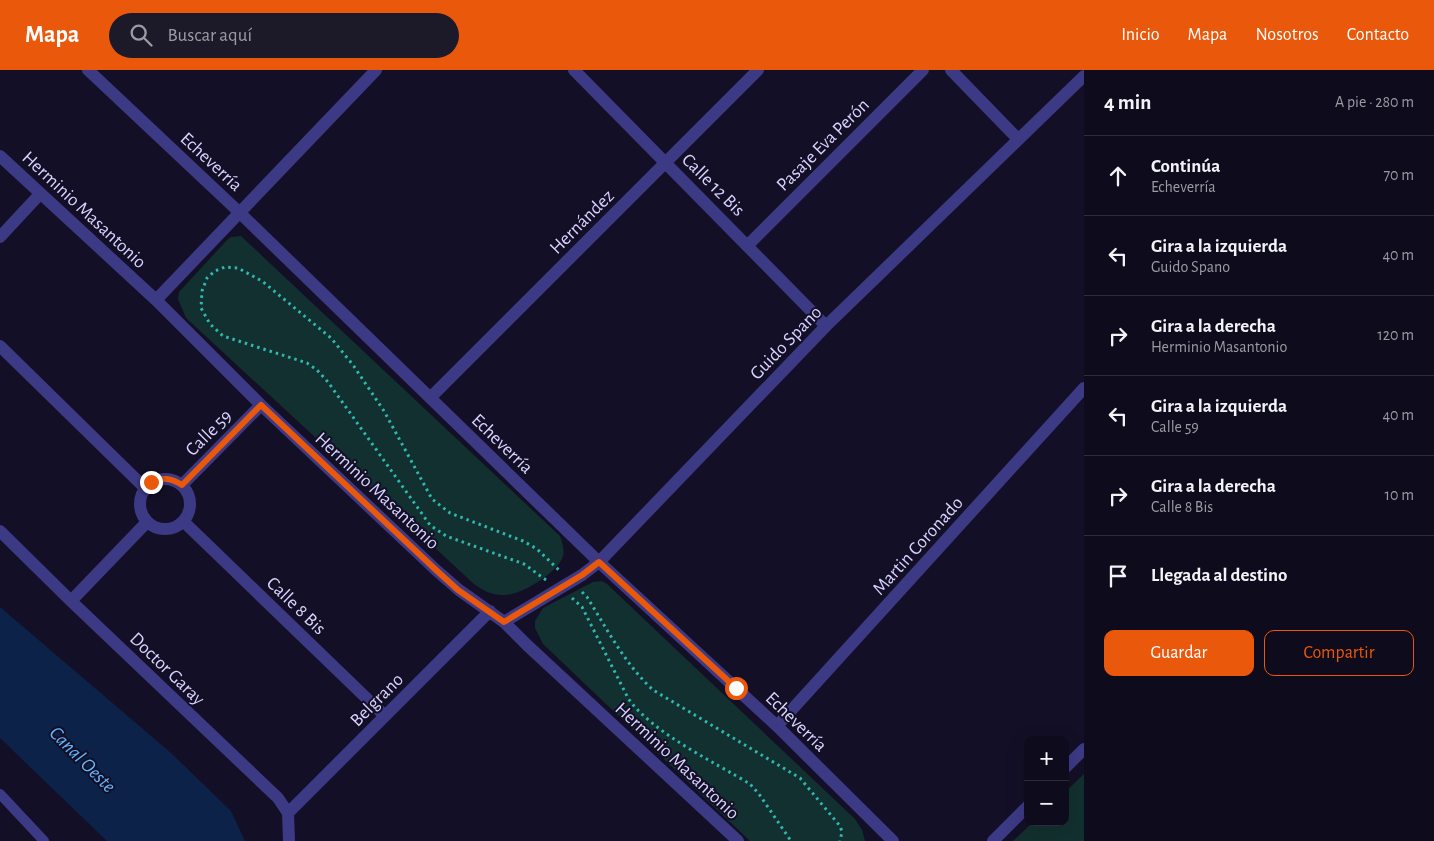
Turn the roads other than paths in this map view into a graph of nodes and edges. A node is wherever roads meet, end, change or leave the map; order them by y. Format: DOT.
graph roads {
  1 [pos="88,70"];
  2 [pos="376,70"];
  3 [pos="574,70"];
  4 [pos="758,70"];
  5 [pos="923,70"];
  6 [pos="951,70"];
  7 [pos="1084,76"];
  8 [pos="1018,139"];
  9 [pos="0,156"];
  10 [pos="666,162"];
  11 [pos="40,194"];
  12 [pos="239,212"];
  13 [pos="0,238"];
  14 [pos="748,246"];
  15 [pos="156,300"];
  16 [pos="826,326"];
  17 [pos="0,346"];
  18 [pos="1084,388"];
  19 [pos="430,398"];
  20 [pos="261,405"];
  21 [pos="182,485"];
  22 [pos="145,488"];
  23 [pos="147,522"];
  24 [pos="184,522"];
  25 [pos="0,531"];
  26 [pos="599,562"];
  27 [pos="71,601"];
  28 [pos="490,612"];
  29 [pos="504,622"];
  30 [pos="385,716"];
  31 [pos="777,726"];
  32 [pos="1084,749"];
  33 [pos="1069,764"];
  34 [pos="0,794"];
  35 [pos="1024,810"];
  36 [pos="288,813"];
  37 [pos="44,841"];
  38 [pos="289,841"];
  39 [pos="738,841"];
  40 [pos="893,841"];
  41 [pos="993,841"];
  1 -- 12 [label="street, Echeverría"];
  2 -- 12 [label="street"];
  3 -- 10 [label="street, Calle 12 Bis"];
  4 -- 10 [label="street, Hernández"];
  5 -- 14 [label="street, Pasaje Eva Perón"];
  6 -- 8 [label="street"];
  7 -- 8 [label="street, Guido Spano"];
  8 -- 16 [label="street, Guido Spano"];
  9 -- 11 [label="street, Herminio Masantonio"];
  10 -- 14 [label="street, Calle 12 Bis"];
  10 -- 19 [label="street, Hernández"];
  11 -- 13 [label="street"];
  11 -- 15 [label="street, Herminio Masantonio"];
  12 -- 15 [label="street"];
  12 -- 19 [label="street, Echeverría"];
  14 -- 16 [label="street, Calle 12 Bis"];
  15 -- 20 [label="street, Herminio Masantonio"];
  16 -- 26 [label="street, Guido Spano"];
  17 -- 22 [label="street"];
  18 -- 31 [label="street, Martin Coronado"];
  19 -- 26 [label="street, Echeverría"];
  20 -- 21 [label="street, Calle 59"];
  20 -- 28 [label="street, Herminio Masantonio"];
  21 -- 22 [label="street"];
  21 -- 24 [label="street"];
  22 -- 23 [label="street"];
  23 -- 24 [label="street"];
  23 -- 27 [label="street"];
  24 -- 30 [label="street, Calle 8 Bis"];
  25 -- 27 [label="street, Doctor Garay"];
  26 -- 29 [label="street, Guido Spano"];
  26 -- 31 [label="street, Echeverría"];
  27 -- 36 [label="street, Doctor Garay"];
  28 -- 29 [label="street, Herminio Masantonio"];
  28 -- 30 [label="street, Belgrano"];
  29 -- 39 [label="street, Herminio Masantonio"];
  30 -- 36 [label="street, Belgrano"];
  31 -- 40 [label="street, Echeverría"];
  32 -- 33 [label="street"];
  34 -- 37 [label="lane"];
  35 -- 41 [label="street"];
  36 -- 38 [label="street"];
}
